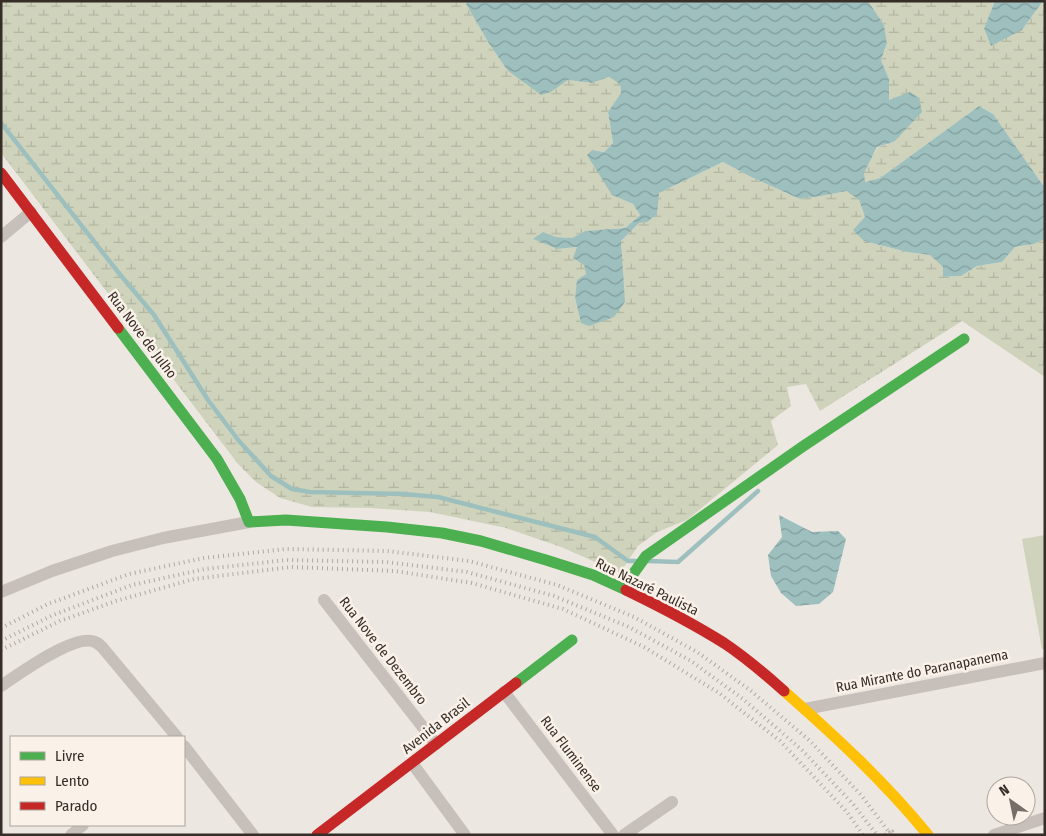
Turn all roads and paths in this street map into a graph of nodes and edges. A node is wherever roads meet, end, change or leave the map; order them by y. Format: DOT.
graph roads {
  1 [pos="1,173"];
  2 [pos="31,212"];
  3 [pos="1,237"];
  4 [pos="964,339"];
  5 [pos="249,522"];
  6 [pos="623,588"];
  7 [pos="1,592"];
  8 [pos="324,600"];
  9 [pos="572,640"];
  10 [pos="1045,663"];
  11 [pos="1,686"];
  12 [pos="504,692"];
  13 [pos="805,709"];
  14 [pos="176,736"];
  15 [pos="436,744"];
  16 [pos="185,747"];
  17 [pos="412,763"];
  18 [pos="672,802"];
  19 [pos="1045,818"];
  20 [pos="83,826"];
  21 [pos="71,835"];
  22 [pos="254,835"];
  23 [pos="317,835"];
  24 [pos="465,835"];
  25 [pos="613,835"];
  26 [pos="624,835"];
  27 [pos="884,835"];
  28 [pos="896,835"];
  29 [pos="928,835"];
  30 [pos="994,835"];
  1 -- 2 [label="main road, Rua Nove de Julho"];
  2 -- 3 [label="street"];
  2 -- 5 [label="main road, Rua Nove de Julho"];
  4 -- 6 [label="main road"];
  5 -- 6 [label="main road, Rua Nazaré Paulista"];
  5 -- 7 [label="street"];
  6 -- 13 [label="main road, Rua Nazaré Paulista"];
  8 -- 15 [label="street, Rua Nove de Dezembro"];
  9 -- 12 [label="main road, Avenida Brasil"];
  10 -- 13 [label="street, Rua Mirante do Paranapanema"];
  11 -- 14 [label="street"];
  12 -- 15 [label="main road, Avenida Brasil"];
  12 -- 25 [label="street, Rua Fluminense"];
  13 -- 29 [label="main road, Rua Nazaré Paulista"];
  15 -- 17 [label="main road, Avenida Brasil"];
  16 -- 22 [label="street"];
  17 -- 23 [label="main road, Avenida Brasil"];
  17 -- 24 [label="street"];
  18 -- 26 [label="street"];
  19 -- 30 [label="street"];
  20 -- 21 [label="street"];
  27 -- 28 [label="path, bridge"];
}
